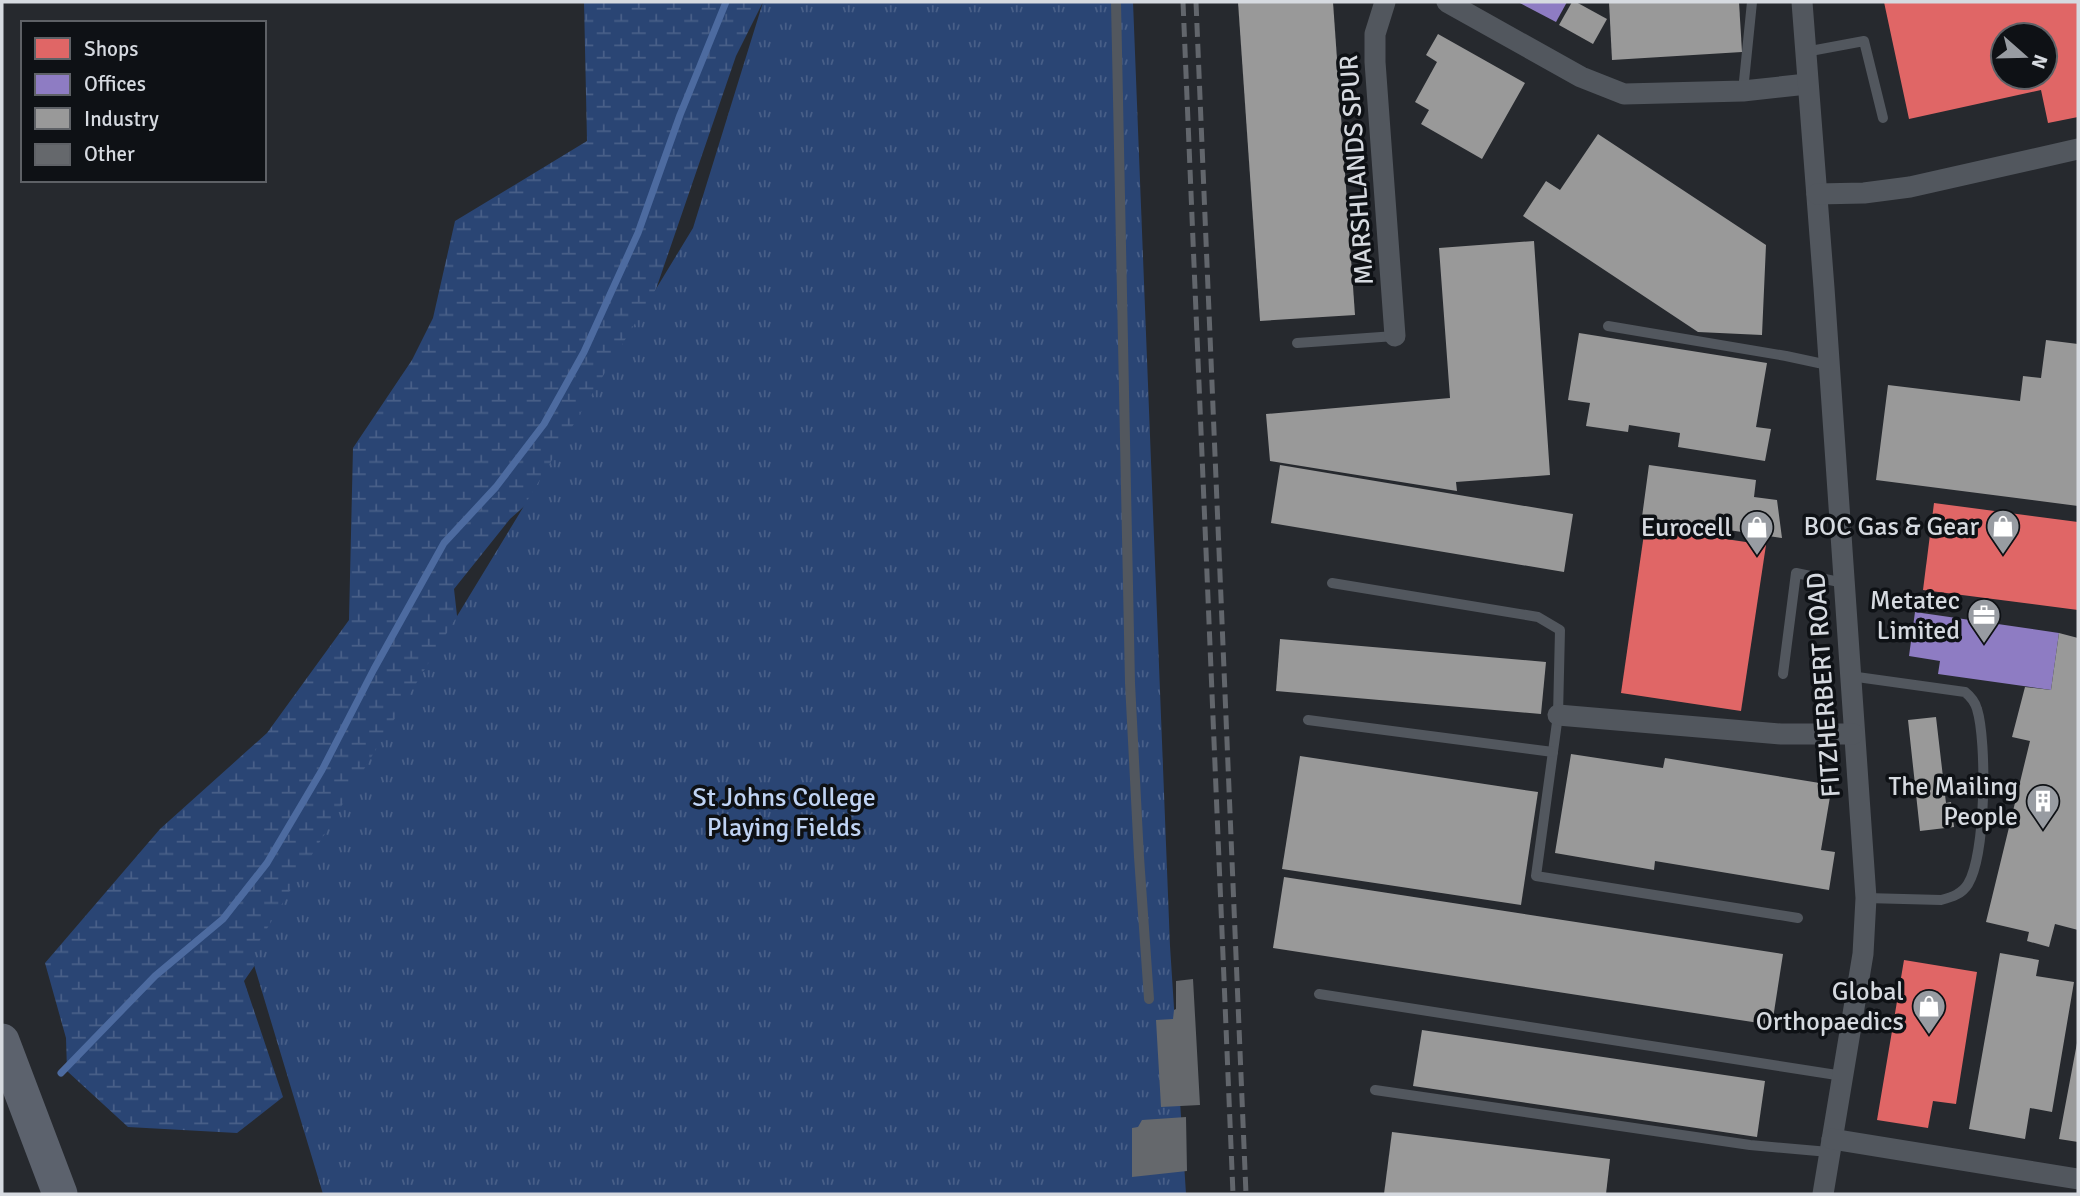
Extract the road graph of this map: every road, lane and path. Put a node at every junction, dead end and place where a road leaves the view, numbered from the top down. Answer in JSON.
{"nodes":[{"id":1,"x":1116,"y":2,"type":"edge"},
{"id":2,"x":1385,"y":2,"type":"edge"},
{"id":3,"x":1447,"y":2,"type":"edge"},
{"id":4,"x":1752,"y":2,"type":"edge"},
{"id":5,"x":1802,"y":2,"type":"edge"},
{"id":6,"x":1805,"y":52,"type":"junction"},
{"id":7,"x":1807,"y":84,"type":"junction"},
{"id":8,"x":1744,"y":90,"type":"junction"},
{"id":9,"x":1884,"y":118,"type":"dead end"},
{"id":10,"x":2078,"y":149,"type":"edge"},
{"id":11,"x":1817,"y":194,"type":"junction"},
{"id":12,"x":1608,"y":326,"type":"dead end"},
{"id":13,"x":1395,"y":336,"type":"joint"},
{"id":14,"x":1297,"y":343,"type":"dead end"},
{"id":15,"x":1828,"y":365,"type":"junction"},
{"id":16,"x":1332,"y":583,"type":"dead end"},
{"id":17,"x":1844,"y":583,"type":"junction"},
{"id":18,"x":1783,"y":674,"type":"dead end"},
{"id":19,"x":1850,"y":676,"type":"junction"},
{"id":20,"x":1558,"y":715,"type":"junction"},
{"id":21,"x":1308,"y":720,"type":"dead end"},
{"id":22,"x":1853,"y":734,"type":"junction"},
{"id":23,"x":1553,"y":752,"type":"junction"},
{"id":24,"x":1866,"y":898,"type":"junction"},
{"id":25,"x":1798,"y":918,"type":"dead end"},
{"id":26,"x":1319,"y":993,"type":"dead end"},
{"id":27,"x":1149,"y":999,"type":"dead end"},
{"id":28,"x":2,"y":1041,"type":"edge"},
{"id":29,"x":1843,"y":1076,"type":"junction"},
{"id":30,"x":1375,"y":1090,"type":"dead end"},
{"id":31,"x":1831,"y":1146,"type":"junction"},
{"id":32,"x":2078,"y":1179,"type":"edge"},
{"id":33,"x":60,"y":1194,"type":"edge"},
{"id":34,"x":1823,"y":1194,"type":"edge"}],
"edges":[{"from":1,"to":27,"type":"lane"},
{"from":2,"to":13,"type":"street","name":"MARSHLANDS SPUR"},
{"from":3,"to":8,"type":"street"},
{"from":4,"to":8,"type":"lane"},
{"from":5,"to":6,"type":"street","name":"FITZHERBERT ROAD"},
{"from":6,"to":7,"type":"street","name":"FITZHERBERT ROAD"},
{"from":6,"to":9,"type":"lane"},
{"from":7,"to":8,"type":"street"},
{"from":7,"to":11,"type":"street","name":"FITZHERBERT ROAD"},
{"from":10,"to":11,"type":"street"},
{"from":11,"to":15,"type":"street","name":"FITZHERBERT ROAD"},
{"from":12,"to":15,"type":"lane"},
{"from":13,"to":14,"type":"lane"},
{"from":15,"to":17,"type":"street","name":"FITZHERBERT ROAD"},
{"from":16,"to":20,"type":"lane"},
{"from":17,"to":18,"type":"lane"},
{"from":17,"to":19,"type":"street","name":"FITZHERBERT ROAD"},
{"from":19,"to":22,"type":"street","name":"FITZHERBERT ROAD"},
{"from":19,"to":24,"type":"lane"},
{"from":20,"to":22,"type":"street"},
{"from":20,"to":23,"type":"lane"},
{"from":21,"to":23,"type":"lane"},
{"from":22,"to":24,"type":"street","name":"FITZHERBERT ROAD"},
{"from":23,"to":25,"type":"lane"},
{"from":24,"to":29,"type":"street","name":"FITZHERBERT ROAD"},
{"from":26,"to":29,"type":"lane"},
{"from":28,"to":33,"type":"highway"},
{"from":29,"to":31,"type":"street","name":"FITZHERBERT ROAD"},
{"from":30,"to":31,"type":"lane"},
{"from":31,"to":32,"type":"street"},
{"from":31,"to":34,"type":"street","name":"FITZHERBERT ROAD"}]}
